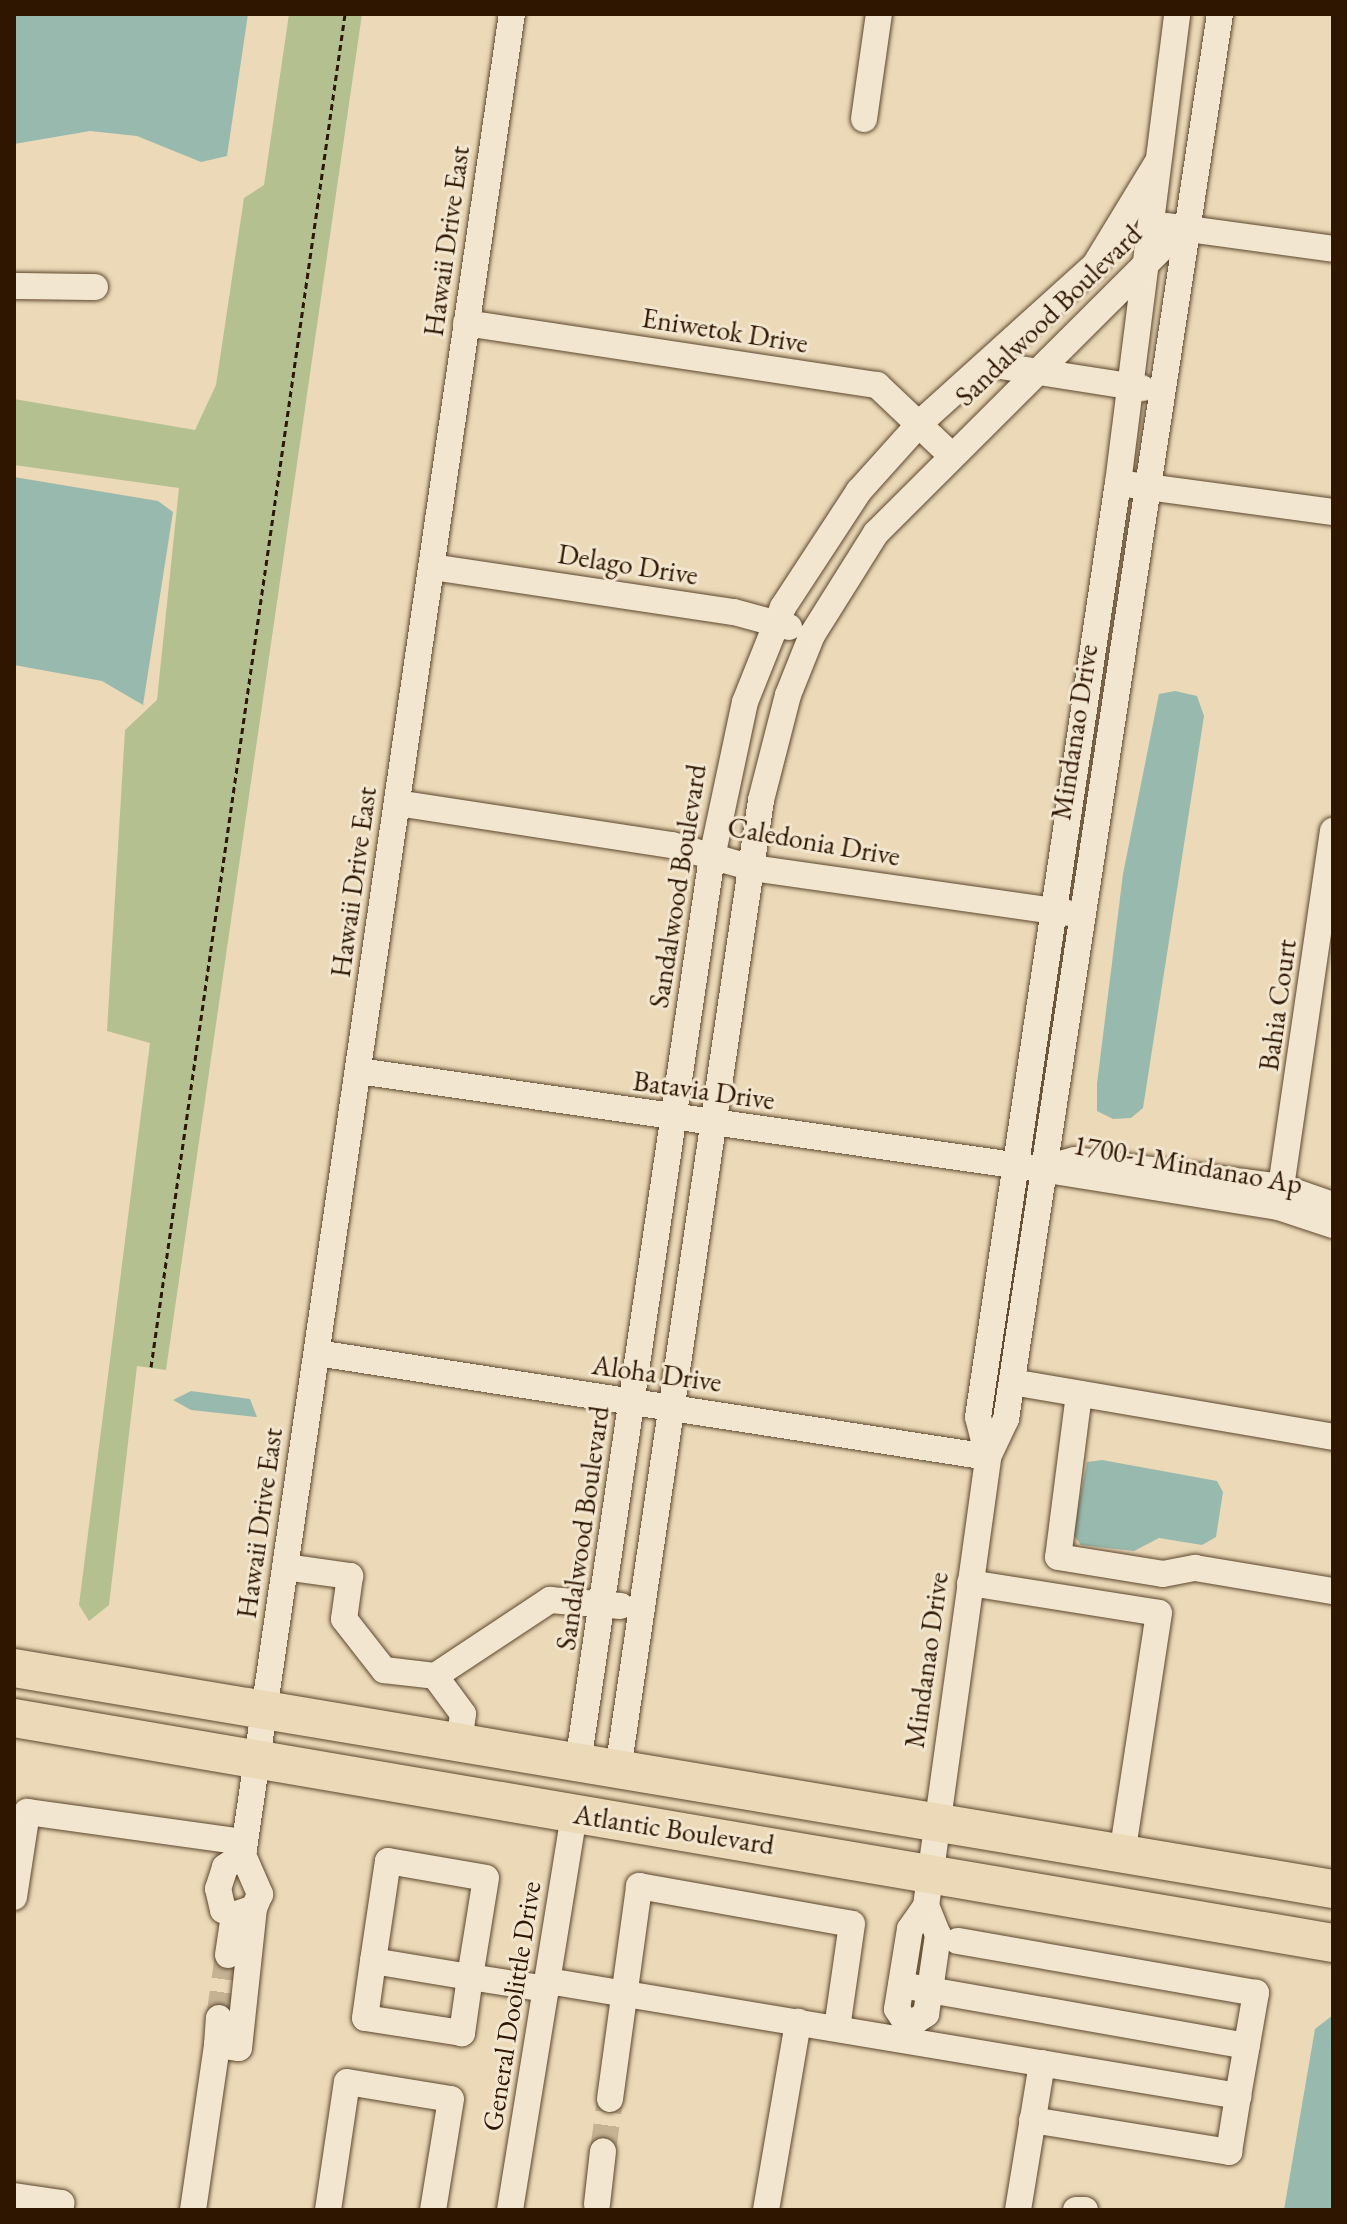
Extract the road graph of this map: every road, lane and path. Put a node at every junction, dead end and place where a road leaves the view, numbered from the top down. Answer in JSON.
{"nodes":[{"id":1,"x":345,"y":14,"type":"edge"},
{"id":2,"x":512,"y":14,"type":"edge"},
{"id":3,"x":879,"y":14,"type":"edge"},
{"id":4,"x":1177,"y":14,"type":"edge"},
{"id":5,"x":1220,"y":14,"type":"edge"},
{"id":6,"x":864,"y":119,"type":"dead end"},
{"id":7,"x":1138,"y":223,"type":"junction"},
{"id":8,"x":1182,"y":228,"type":"junction"},
{"id":9,"x":1333,"y":249,"type":"edge"},
{"id":10,"x":1147,"y":265,"type":"junction"},
{"id":11,"x":14,"y":286,"type":"edge"},
{"id":12,"x":95,"y":287,"type":"dead end"},
{"id":13,"x":466,"y":323,"type":"junction"},
{"id":14,"x":988,"y":364,"type":"junction"},
{"id":15,"x":1041,"y":373,"type":"junction"},
{"id":16,"x":1158,"y":387,"type":"junction"},
{"id":17,"x":1128,"y":388,"type":"junction"},
{"id":18,"x":920,"y":423,"type":"junction"},
{"id":19,"x":949,"y":453,"type":"junction"},
{"id":20,"x":1131,"y":484,"type":"junction"},
{"id":21,"x":1333,"y":512,"type":"edge"},
{"id":22,"x":432,"y":567,"type":"junction"},
{"id":23,"x":776,"y":623,"type":"junction"},
{"id":24,"x":812,"y":635,"type":"junction"},
{"id":25,"x":397,"y":803,"type":"junction"},
{"id":26,"x":1333,"y":831,"type":"edge"},
{"id":27,"x":712,"y":857,"type":"junction"},
{"id":28,"x":752,"y":868,"type":"junction"},
{"id":29,"x":1066,"y":912,"type":"junction"},
{"id":30,"x":1322,"y":1002,"type":"edge"},
{"id":31,"x":359,"y":1071,"type":"junction"},
{"id":32,"x":674,"y":1118,"type":"junction"},
{"id":33,"x":714,"y":1124,"type":"junction"},
{"id":34,"x":1029,"y":1167,"type":"junction"},
{"id":35,"x":1281,"y":1187,"type":"junction"},
{"id":36,"x":1333,"y":1205,"type":"edge"},
{"id":37,"x":1333,"y":1225,"type":"edge"},
{"id":38,"x":317,"y":1353,"type":"junction"},
{"id":39,"x":151,"y":1367,"type":"dead end"},
{"id":40,"x":1012,"y":1382,"type":"junction"},
{"id":41,"x":1079,"y":1394,"type":"junction"},
{"id":42,"x":633,"y":1402,"type":"junction"},
{"id":43,"x":670,"y":1407,"type":"junction"},
{"id":44,"x":1333,"y":1437,"type":"edge"},
{"id":45,"x":988,"y":1457,"type":"junction"},
{"id":46,"x":285,"y":1567,"type":"junction"},
{"id":47,"x":970,"y":1583,"type":"junction"},
{"id":48,"x":1333,"y":1591,"type":"edge"},
{"id":49,"x":604,"y":1606,"type":"junction"},
{"id":50,"x":641,"y":1606,"type":"junction"},
{"id":51,"x":14,"y":1668,"type":"edge"},
{"id":52,"x":435,"y":1676,"type":"junction"},
{"id":53,"x":264,"y":1710,"type":"junction"},
{"id":54,"x":14,"y":1718,"type":"edge"},
{"id":55,"x":459,"y":1743,"type":"junction"},
{"id":56,"x":256,"y":1759,"type":"junction"},
{"id":57,"x":578,"y":1763,"type":"junction"},
{"id":58,"x":618,"y":1770,"type":"junction"},
{"id":59,"x":574,"y":1813,"type":"junction"},
{"id":60,"x":935,"y":1823,"type":"junction"},
{"id":61,"x":243,"y":1848,"type":"junction"},
{"id":62,"x":1122,"y":1855,"type":"junction"},
{"id":63,"x":929,"y":1889,"type":"junction"},
{"id":64,"x":1333,"y":1889,"type":"edge"},
{"id":65,"x":14,"y":1897,"type":"edge"},
{"id":66,"x":244,"y":1912,"type":"junction"},
{"id":67,"x":957,"y":1941,"type":"dead end"},
{"id":68,"x":1333,"y":1943,"type":"edge"},
{"id":69,"x":228,"y":1955,"type":"tunnel mouth"},
{"id":70,"x":373,"y":1961,"type":"junction"},
{"id":71,"x":470,"y":1977,"type":"junction"},
{"id":72,"x":547,"y":1985,"type":"junction"},
{"id":73,"x":901,"y":1985,"type":"junction"},
{"id":74,"x":930,"y":1990,"type":"junction"},
{"id":75,"x":625,"y":1993,"type":"junction"},
{"id":76,"x":219,"y":2018,"type":"tunnel mouth"},
{"id":77,"x":798,"y":2022,"type":"junction"},
{"id":78,"x":837,"y":2028,"type":"junction"},
{"id":79,"x":907,"y":2033,"type":"junction"},
{"id":80,"x":1247,"y":2046,"type":"junction"},
{"id":81,"x":228,"y":2047,"type":"junction"},
{"id":82,"x":1042,"y":2063,"type":"junction"},
{"id":83,"x":1238,"y":2096,"type":"junction"},
{"id":84,"x":610,"y":2099,"type":"tunnel mouth"},
{"id":85,"x":1032,"y":2120,"type":"junction"},
{"id":86,"x":603,"y":2151,"type":"tunnel mouth"},
{"id":87,"x":14,"y":2196,"type":"edge"},
{"id":88,"x":597,"y":2204,"type":"dead end"},
{"id":89,"x":60,"y":2210,"type":"edge"},
{"id":90,"x":193,"y":2210,"type":"edge"},
{"id":91,"x":328,"y":2210,"type":"edge"},
{"id":92,"x":433,"y":2210,"type":"edge"},
{"id":93,"x":510,"y":2210,"type":"edge"},
{"id":94,"x":766,"y":2210,"type":"edge"},
{"id":95,"x":1018,"y":2210,"type":"edge"},
{"id":96,"x":1076,"y":2210,"type":"edge"},
{"id":97,"x":1085,"y":2210,"type":"edge"}],
"edges":[{"from":1,"to":39,"type":"path"},
{"from":2,"to":13,"type":"street","name":"Hawaii Drive East"},
{"from":3,"to":6,"type":"street"},
{"from":4,"to":7,"type":"street","name":"Mindanao Drive"},
{"from":5,"to":8,"type":"street","name":"Mindanao Drive"},
{"from":7,"to":8,"type":"street"},
{"from":7,"to":10,"type":"street","name":"Mindanao Drive"},
{"from":7,"to":14,"type":"street","name":"Sandalwood Boulevard"},
{"from":8,"to":9,"type":"street"},
{"from":8,"to":10,"type":"street","name":"Sandalwood Boulevard"},
{"from":8,"to":16,"type":"street","name":"Mindanao Drive"},
{"from":10,"to":15,"type":"street","name":"Sandalwood Boulevard"},
{"from":10,"to":17,"type":"street","name":"Mindanao Drive"},
{"from":11,"to":12,"type":"street"},
{"from":13,"to":18,"type":"street","name":"Eniwetok Drive"},
{"from":13,"to":22,"type":"street","name":"Hawaii Drive East"},
{"from":14,"to":15,"type":"street"},
{"from":14,"to":18,"type":"street","name":"Sandalwood Boulevard"},
{"from":15,"to":17,"type":"street"},
{"from":15,"to":19,"type":"street","name":"Sandalwood Boulevard"},
{"from":16,"to":17,"type":"street"},
{"from":16,"to":20,"type":"street","name":"Mindanao Drive"},
{"from":17,"to":20,"type":"street","name":"Mindanao Drive"},
{"from":18,"to":19,"type":"street","name":"Eniwetok Drive"},
{"from":18,"to":23,"type":"street","name":"Sandalwood Boulevard"},
{"from":19,"to":24,"type":"street","name":"Sandalwood Boulevard"},
{"from":20,"to":21,"type":"street"},
{"from":20,"to":29,"type":"street","name":"Mindanao Drive"},
{"from":22,"to":23,"type":"street","name":"Delago Drive"},
{"from":22,"to":25,"type":"street","name":"Hawaii Drive East"},
{"from":23,"to":24,"type":"street","name":"Delago Drive"},
{"from":23,"to":27,"type":"street","name":"Sandalwood Boulevard"},
{"from":24,"to":28,"type":"street","name":"Sandalwood Boulevard"},
{"from":25,"to":27,"type":"street","name":"Caledonia Drive"},
{"from":25,"to":31,"type":"street","name":"Hawaii Drive East"},
{"from":26,"to":30,"type":"street","name":"Bahia Court"},
{"from":27,"to":28,"type":"street","name":"Caledonia Drive"},
{"from":27,"to":32,"type":"street","name":"Sandalwood Boulevard"},
{"from":28,"to":29,"type":"street","name":"Caledonia Drive"},
{"from":28,"to":33,"type":"street","name":"Sandalwood Boulevard"},
{"from":29,"to":34,"type":"street","name":"Mindanao Drive"},
{"from":30,"to":35,"type":"street","name":"Bahia Court"},
{"from":31,"to":32,"type":"street","name":"Batavia Drive"},
{"from":31,"to":38,"type":"street","name":"Hawaii Drive East"},
{"from":32,"to":33,"type":"street","name":"Batavia Drive"},
{"from":32,"to":42,"type":"street","name":"Sandalwood Boulevard"},
{"from":33,"to":34,"type":"street","name":"Batavia Drive"},
{"from":33,"to":43,"type":"street","name":"Sandalwood Boulevard"},
{"from":34,"to":35,"type":"street","name":"1700-1 Mindanao Ap"},
{"from":34,"to":37,"type":"street","name":"1700-1 Mindanao Ap"},
{"from":34,"to":40,"type":"street","name":"Mindanao Drive"},
{"from":34,"to":45,"type":"street","name":"Mindanao Drive"},
{"from":35,"to":36,"type":"street","name":"1700-1 Mindanao Ap"},
{"from":38,"to":42,"type":"street","name":"Aloha Drive"},
{"from":38,"to":46,"type":"street","name":"Hawaii Drive East"},
{"from":40,"to":41,"type":"street"},
{"from":40,"to":45,"type":"street","name":"Mindanao Drive"},
{"from":41,"to":44,"type":"street"},
{"from":41,"to":48,"type":"street"},
{"from":42,"to":43,"type":"street","name":"Aloha Drive"},
{"from":42,"to":49,"type":"street","name":"Sandalwood Boulevard"},
{"from":43,"to":45,"type":"street","name":"Aloha Drive"},
{"from":43,"to":50,"type":"street","name":"Sandalwood Boulevard"},
{"from":45,"to":47,"type":"street","name":"Mindanao Drive"},
{"from":46,"to":52,"type":"street"},
{"from":46,"to":53,"type":"street","name":"Hawaii Drive East"},
{"from":47,"to":60,"type":"street","name":"Mindanao Drive"},
{"from":47,"to":62,"type":"street"},
{"from":49,"to":50,"type":"street"},
{"from":49,"to":52,"type":"street"},
{"from":49,"to":57,"type":"street","name":"Sandalwood Boulevard"},
{"from":50,"to":58,"type":"street","name":"Sandalwood Boulevard"},
{"from":51,"to":53,"type":"highway","name":"Atlantic Boulevard"},
{"from":52,"to":55,"type":"street"},
{"from":53,"to":55,"type":"highway","name":"Atlantic Boulevard"},
{"from":53,"to":56,"type":"street","name":"Hawaii Drive East"},
{"from":54,"to":56,"type":"highway","name":"Atlantic Boulevard"},
{"from":55,"to":57,"type":"highway","name":"Atlantic Boulevard"},
{"from":56,"to":59,"type":"highway","name":"Atlantic Boulevard"},
{"from":56,"to":61,"type":"street","name":"Hawaii Drive East"},
{"from":57,"to":58,"type":"highway","name":"Atlantic Boulevard"},
{"from":58,"to":60,"type":"highway","name":"Atlantic Boulevard"},
{"from":59,"to":63,"type":"highway","name":"Atlantic Boulevard"},
{"from":59,"to":72,"type":"street","name":"General Doolittle Drive"},
{"from":60,"to":62,"type":"highway","name":"Atlantic Boulevard"},
{"from":60,"to":63,"type":"street","name":"Mindanao Drive"},
{"from":61,"to":65,"type":"street"},
{"from":61,"to":66,"type":"street"},
{"from":61,"to":66,"type":"street"},
{"from":62,"to":64,"type":"highway","name":"Atlantic Boulevard"},
{"from":63,"to":68,"type":"highway","name":"Atlantic Boulevard"},
{"from":63,"to":73,"type":"street"},
{"from":63,"to":74,"type":"street"},
{"from":66,"to":69,"type":"street"},
{"from":66,"to":81,"type":"street"},
{"from":67,"to":80,"type":"street"},
{"from":70,"to":71,"type":"street"},
{"from":70,"to":71,"type":"street"},
{"from":70,"to":71,"type":"street"},
{"from":71,"to":72,"type":"street"},
{"from":72,"to":75,"type":"street"},
{"from":72,"to":93,"type":"street","name":"General Doolittle Drive"},
{"from":73,"to":74,"type":"street"},
{"from":73,"to":79,"type":"street"},
{"from":74,"to":79,"type":"street"},
{"from":74,"to":80,"type":"street"},
{"from":75,"to":77,"type":"street"},
{"from":75,"to":78,"type":"street"},
{"from":75,"to":84,"type":"street"},
{"from":76,"to":81,"type":"street"},
{"from":77,"to":78,"type":"street"},
{"from":77,"to":94,"type":"street"},
{"from":78,"to":79,"type":"street"},
{"from":79,"to":82,"type":"street"},
{"from":80,"to":83,"type":"street"},
{"from":81,"to":90,"type":"street"},
{"from":82,"to":83,"type":"street"},
{"from":82,"to":85,"type":"street"},
{"from":83,"to":85,"type":"street"},
{"from":85,"to":95,"type":"street"},
{"from":86,"to":88,"type":"street"},
{"from":87,"to":89,"type":"street"},
{"from":91,"to":92,"type":"street"},
{"from":96,"to":97,"type":"street"}]}
